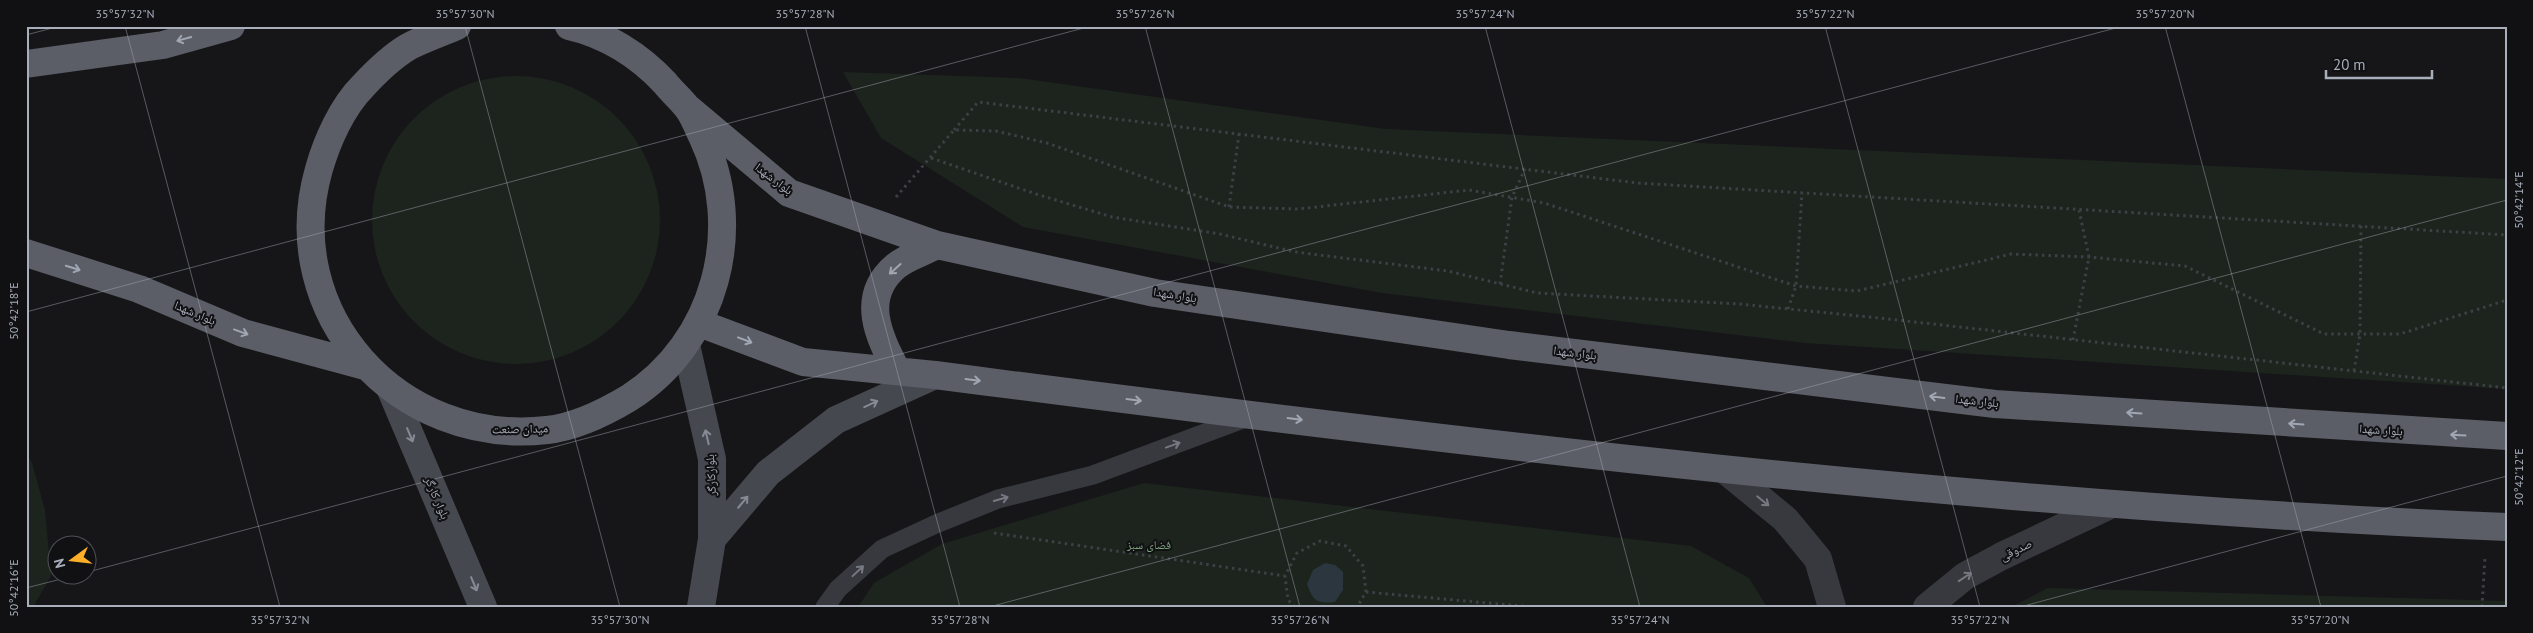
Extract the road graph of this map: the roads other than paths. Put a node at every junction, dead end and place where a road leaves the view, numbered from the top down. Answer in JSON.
{"nodes":[{"id":1,"x":231,"y":26,"type":"edge"},
{"id":2,"x":458,"y":26,"type":"edge"},
{"id":3,"x":569,"y":26,"type":"edge"},
{"id":4,"x":26,"y":64,"type":"edge"},
{"id":5,"x":689,"y":109,"type":"junction"},
{"id":6,"x":937,"y":245,"type":"junction"},
{"id":7,"x":26,"y":253,"type":"edge"},
{"id":8,"x":692,"y":334,"type":"junction"},
{"id":9,"x":365,"y":366,"type":"junction"},
{"id":10,"x":897,"y":371,"type":"junction"},
{"id":11,"x":935,"y":375,"type":"junction"},
{"id":12,"x":391,"y":390,"type":"junction"},
{"id":13,"x":1255,"y":414,"type":"junction"},
{"id":14,"x":2507,"y":436,"type":"edge"},
{"id":15,"x":1725,"y":470,"type":"junction"},
{"id":16,"x":2112,"y":504,"type":"junction"},
{"id":17,"x":2497,"y":527,"type":"edge"},
{"id":18,"x":712,"y":539,"type":"junction"},
{"id":19,"x":483,"y":607,"type":"edge"},
{"id":20,"x":701,"y":607,"type":"edge"},
{"id":21,"x":825,"y":607,"type":"edge"},
{"id":22,"x":1832,"y":607,"type":"edge"},
{"id":23,"x":1927,"y":607,"type":"edge"}],
"edges":[{"from":1,"to":4,"type":"highway","one_way":true},
{"from":2,"to":9,"type":"highway","name":"میدان صنعت"},
{"from":3,"to":5,"type":"highway","name":"میدان صنعت"},
{"from":5,"to":6,"type":"highway","name":"بلوار شهدا"},
{"from":5,"to":8,"type":"highway","name":"میدان صنعت"},
{"from":6,"to":10,"type":"highway","one_way":true},
{"from":14,"to":6,"type":"highway","name":"بلوار شهدا","one_way":true},
{"from":7,"to":9,"type":"highway","name":"بلوار شهدا","one_way":true},
{"from":8,"to":10,"type":"highway","one_way":true},
{"from":8,"to":12,"type":"highway","name":"میدان صنعت"},
{"from":18,"to":8,"type":"main road","name":"بلوارکارگر","one_way":true},
{"from":9,"to":12,"type":"highway","name":"میدان صنعت"},
{"from":10,"to":11,"type":"highway"},
{"from":11,"to":13,"type":"highway","one_way":true},
{"from":18,"to":11,"type":"main road","one_way":true},
{"from":12,"to":19,"type":"main road","name":"بلوار کارگر","one_way":true},
{"from":13,"to":15,"type":"highway","one_way":true},
{"from":21,"to":13,"type":"lane","one_way":true},
{"from":15,"to":16,"type":"highway"},
{"from":15,"to":22,"type":"street","one_way":true},
{"from":16,"to":17,"type":"highway"},
{"from":23,"to":16,"type":"street","name":"صدوقی","one_way":true},
{"from":18,"to":20,"type":"main road","name":"بلوارکارگر"}]}
